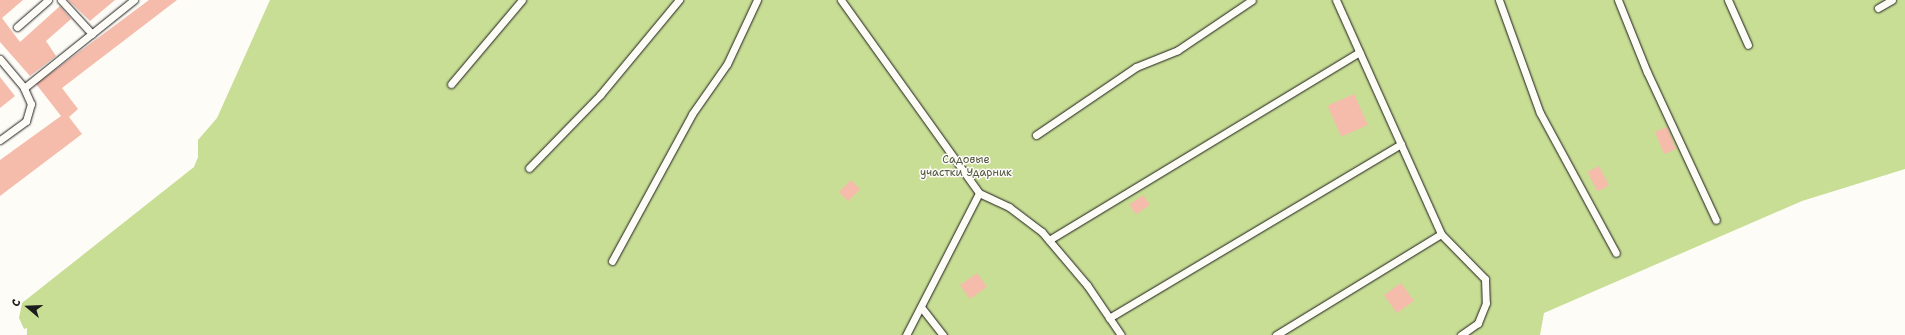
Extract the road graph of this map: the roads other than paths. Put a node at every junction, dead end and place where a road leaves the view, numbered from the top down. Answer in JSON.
{"nodes":[{"id":1,"x":48,"y":0,"type":"edge"},
{"id":2,"x":61,"y":0,"type":"edge"},
{"id":3,"x":134,"y":0,"type":"edge"},
{"id":4,"x":522,"y":0,"type":"edge"},
{"id":5,"x":679,"y":0,"type":"edge"},
{"id":6,"x":757,"y":0,"type":"edge"},
{"id":7,"x":841,"y":0,"type":"edge"},
{"id":8,"x":1252,"y":0,"type":"edge"},
{"id":9,"x":1336,"y":0,"type":"edge"},
{"id":10,"x":1498,"y":0,"type":"edge"},
{"id":11,"x":1618,"y":0,"type":"edge"},
{"id":12,"x":1728,"y":0,"type":"edge"},
{"id":13,"x":1892,"y":0,"type":"edge"},
{"id":14,"x":1878,"y":8,"type":"dead end"},
{"id":15,"x":16,"y":27,"type":"dead end"},
{"id":16,"x":92,"y":34,"type":"junction"},
{"id":17,"x":1748,"y":45,"type":"dead end"},
{"id":18,"x":1360,"y":52,"type":"junction"},
{"id":19,"x":0,"y":59,"type":"edge"},
{"id":20,"x":451,"y":84,"type":"dead end"},
{"id":21,"x":24,"y":88,"type":"junction"},
{"id":22,"x":1036,"y":135,"type":"dead end"},
{"id":23,"x":0,"y":140,"type":"edge"},
{"id":24,"x":1401,"y":144,"type":"junction"},
{"id":25,"x":529,"y":168,"type":"dead end"},
{"id":26,"x":979,"y":193,"type":"junction"},
{"id":27,"x":1716,"y":220,"type":"dead end"},
{"id":28,"x":1441,"y":234,"type":"junction"},
{"id":29,"x":1049,"y":240,"type":"junction"},
{"id":30,"x":1616,"y":253,"type":"dead end"},
{"id":31,"x":612,"y":261,"type":"dead end"},
{"id":32,"x":920,"y":307,"type":"junction"},
{"id":33,"x":1109,"y":318,"type":"junction"},
{"id":34,"x":906,"y":335,"type":"edge"},
{"id":35,"x":943,"y":335,"type":"edge"},
{"id":36,"x":1121,"y":335,"type":"edge"},
{"id":37,"x":1276,"y":335,"type":"edge"},
{"id":38,"x":1461,"y":335,"type":"edge"}],
"edges":[{"from":1,"to":15,"type":"lane"},
{"from":2,"to":16,"type":"lane"},
{"from":3,"to":16,"type":"lane"},
{"from":4,"to":20,"type":"lane"},
{"from":5,"to":25,"type":"lane"},
{"from":6,"to":31,"type":"lane"},
{"from":7,"to":26,"type":"lane"},
{"from":8,"to":22,"type":"lane"},
{"from":9,"to":18,"type":"lane"},
{"from":10,"to":30,"type":"lane"},
{"from":11,"to":27,"type":"lane"},
{"from":12,"to":17,"type":"lane"},
{"from":13,"to":14,"type":"lane"},
{"from":16,"to":21,"type":"lane"},
{"from":18,"to":24,"type":"lane"},
{"from":18,"to":29,"type":"lane"},
{"from":19,"to":21,"type":"lane"},
{"from":21,"to":23,"type":"lane"},
{"from":24,"to":28,"type":"lane"},
{"from":24,"to":33,"type":"lane"},
{"from":26,"to":29,"type":"lane"},
{"from":26,"to":32,"type":"lane"},
{"from":28,"to":37,"type":"lane"},
{"from":28,"to":38,"type":"lane"},
{"from":29,"to":33,"type":"lane"},
{"from":32,"to":34,"type":"lane"},
{"from":32,"to":35,"type":"lane"},
{"from":33,"to":36,"type":"lane"}]}
